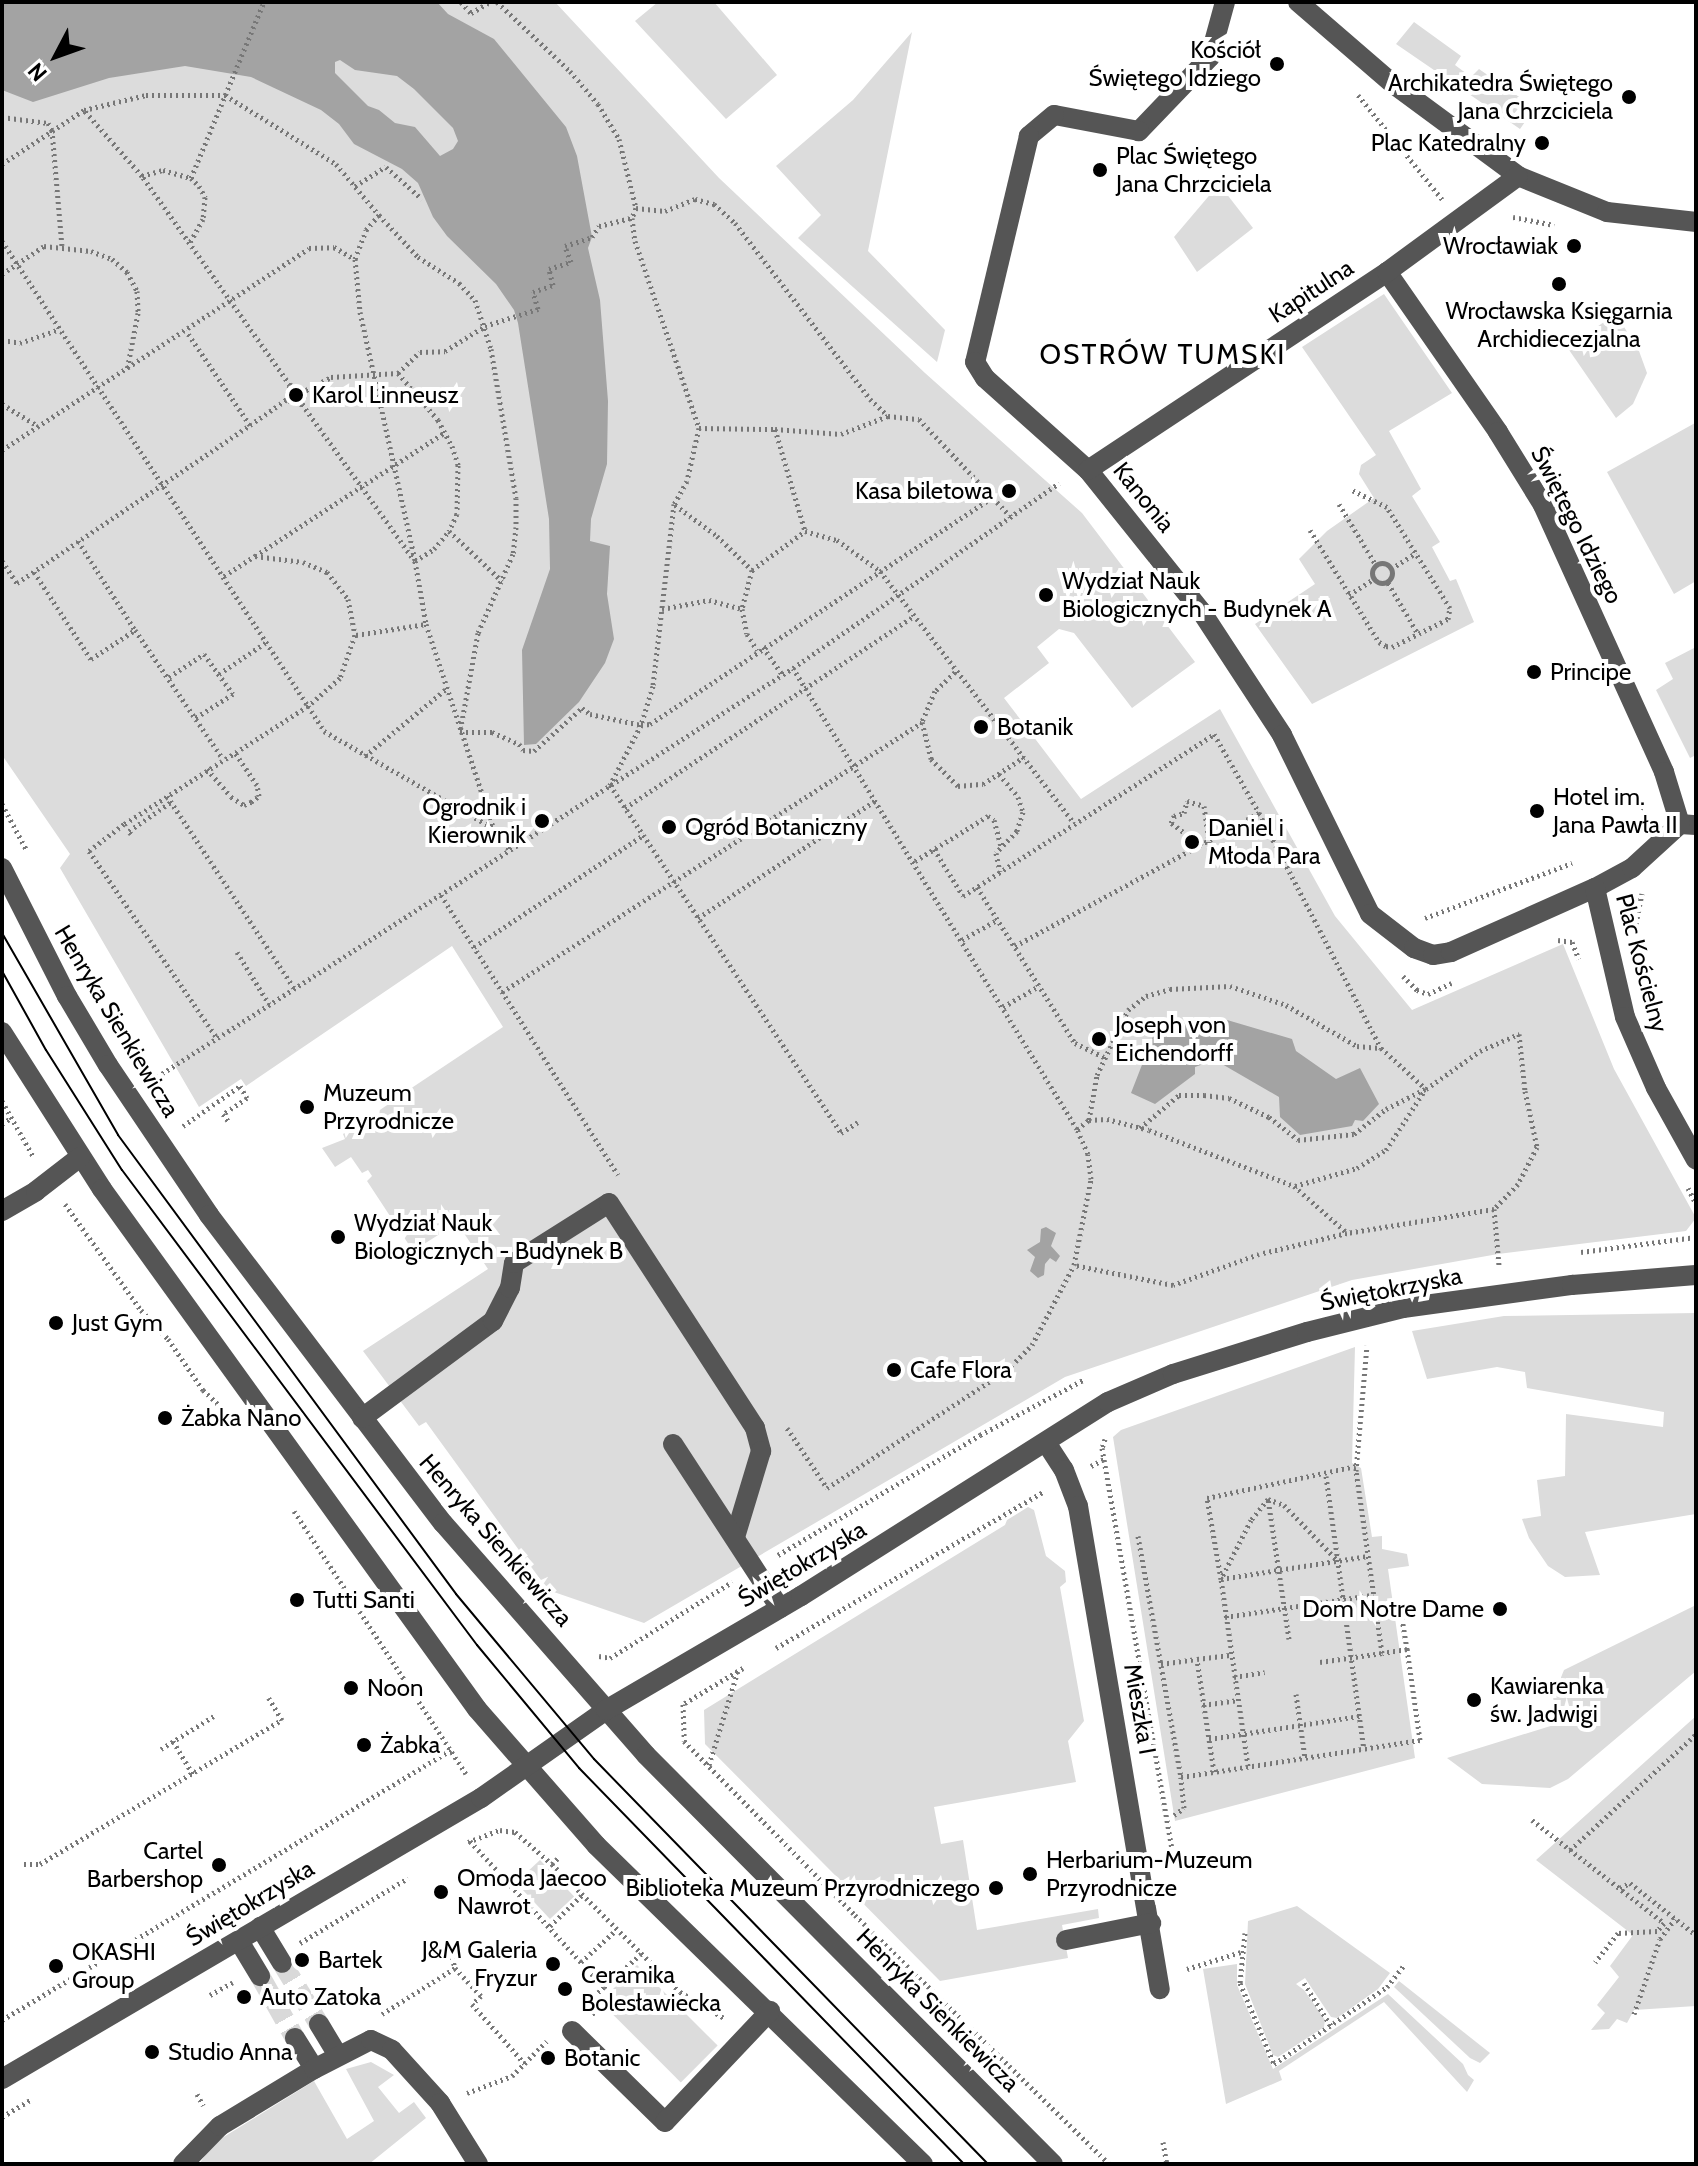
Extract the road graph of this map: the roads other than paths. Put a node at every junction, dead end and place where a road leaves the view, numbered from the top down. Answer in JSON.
{"nodes":[{"id":1,"x":1225,"y":2,"type":"edge"},
{"id":2,"x":1298,"y":2,"type":"edge"},
{"id":3,"x":1518,"y":176,"type":"junction"},
{"id":4,"x":1696,"y":222,"type":"edge"},
{"id":5,"x":1387,"y":272,"type":"junction"},
{"id":6,"x":1088,"y":470,"type":"junction"},
{"id":7,"x":1688,"y":825,"type":"edge"},
{"id":8,"x":2,"y":868,"type":"edge"},
{"id":9,"x":1595,"y":888,"type":"junction"},
{"id":10,"x":2,"y":1032,"type":"edge"},
{"id":11,"x":80,"y":1157,"type":"junction"},
{"id":12,"x":1696,"y":1160,"type":"edge"},
{"id":13,"x":2,"y":1211,"type":"edge"},
{"id":14,"x":1696,"y":1275,"type":"edge"},
{"id":15,"x":362,"y":1418,"type":"junction"},
{"id":16,"x":673,"y":1444,"type":"dead end"},
{"id":17,"x":1047,"y":1444,"type":"junction"},
{"id":18,"x":735,"y":1537,"type":"junction"},
{"id":19,"x":780,"y":1608,"type":"junction"},
{"id":20,"x":606,"y":1710,"type":"junction"},
{"id":21,"x":525,"y":1767,"type":"junction"},
{"id":22,"x":1151,"y":1923,"type":"junction"},
{"id":23,"x":260,"y":1927,"type":"junction"},
{"id":24,"x":1066,"y":1940,"type":"dead end"},
{"id":25,"x":239,"y":1941,"type":"junction"},
{"id":26,"x":282,"y":1963,"type":"tunnel mouth"},
{"id":27,"x":260,"y":1976,"type":"tunnel mouth"},
{"id":28,"x":1160,"y":1989,"type":"dead end"},
{"id":29,"x":770,"y":2011,"type":"junction"},
{"id":30,"x":319,"y":2024,"type":"tunnel mouth"},
{"id":31,"x":568,"y":2025,"type":"road end"},
{"id":32,"x":295,"y":2038,"type":"tunnel mouth"},
{"id":33,"x":338,"y":2056,"type":"junction"},
{"id":34,"x":314,"y":2069,"type":"junction"},
{"id":35,"x":2,"y":2079,"type":"edge"},
{"id":36,"x":183,"y":2164,"type":"edge"},
{"id":37,"x":478,"y":2164,"type":"edge"},
{"id":38,"x":923,"y":2164,"type":"edge"},
{"id":39,"x":1053,"y":2164,"type":"edge"}],
"edges":[{"from":1,"to":6,"type":"street","name":"Kanonia"},
{"from":2,"to":3,"type":"street"},
{"from":3,"to":4,"type":"street"},
{"from":3,"to":5,"type":"street","name":"Kapitulna"},
{"from":5,"to":6,"type":"street","name":"Kapitulna"},
{"from":5,"to":7,"type":"street","name":"Świętego Idziego"},
{"from":6,"to":9,"type":"street","name":"Kanonia"},
{"from":7,"to":9,"type":"street","name":"Plac Kościelny"},
{"from":8,"to":15,"type":"street","name":"Henryka Sienkiewicza"},
{"from":9,"to":12,"type":"street","name":"Plac Kościelny"},
{"from":10,"to":11,"type":"street"},
{"from":11,"to":13,"type":"street"},
{"from":11,"to":21,"type":"street"},
{"from":14,"to":17,"type":"street","name":"Świętokrzyska"},
{"from":15,"to":18,"type":"street"},
{"from":15,"to":20,"type":"street","name":"Henryka Sienkiewicza"},
{"from":16,"to":18,"type":"street"},
{"from":17,"to":19,"type":"street","name":"Świętokrzyska"},
{"from":17,"to":22,"type":"street","name":"Mieszka I"},
{"from":18,"to":19,"type":"street"},
{"from":19,"to":20,"type":"street","name":"Świętokrzyska"},
{"from":20,"to":21,"type":"street","name":"Świętokrzyska"},
{"from":20,"to":39,"type":"street","name":"Henryka Sienkiewicza"},
{"from":21,"to":23,"type":"street","name":"Świętokrzyska"},
{"from":21,"to":29,"type":"street"},
{"from":22,"to":24,"type":"street"},
{"from":22,"to":28,"type":"street","name":"Mieszka I"},
{"from":23,"to":25,"type":"street","name":"Świętokrzyska"},
{"from":23,"to":26,"type":"street"},
{"from":25,"to":27,"type":"street"},
{"from":25,"to":35,"type":"street","name":"Świętokrzyska"},
{"from":29,"to":31,"type":"street"},
{"from":29,"to":38,"type":"street"},
{"from":30,"to":33,"type":"street"},
{"from":32,"to":34,"type":"street"},
{"from":33,"to":34,"type":"street"},
{"from":33,"to":37,"type":"street"},
{"from":34,"to":36,"type":"street"}]}
